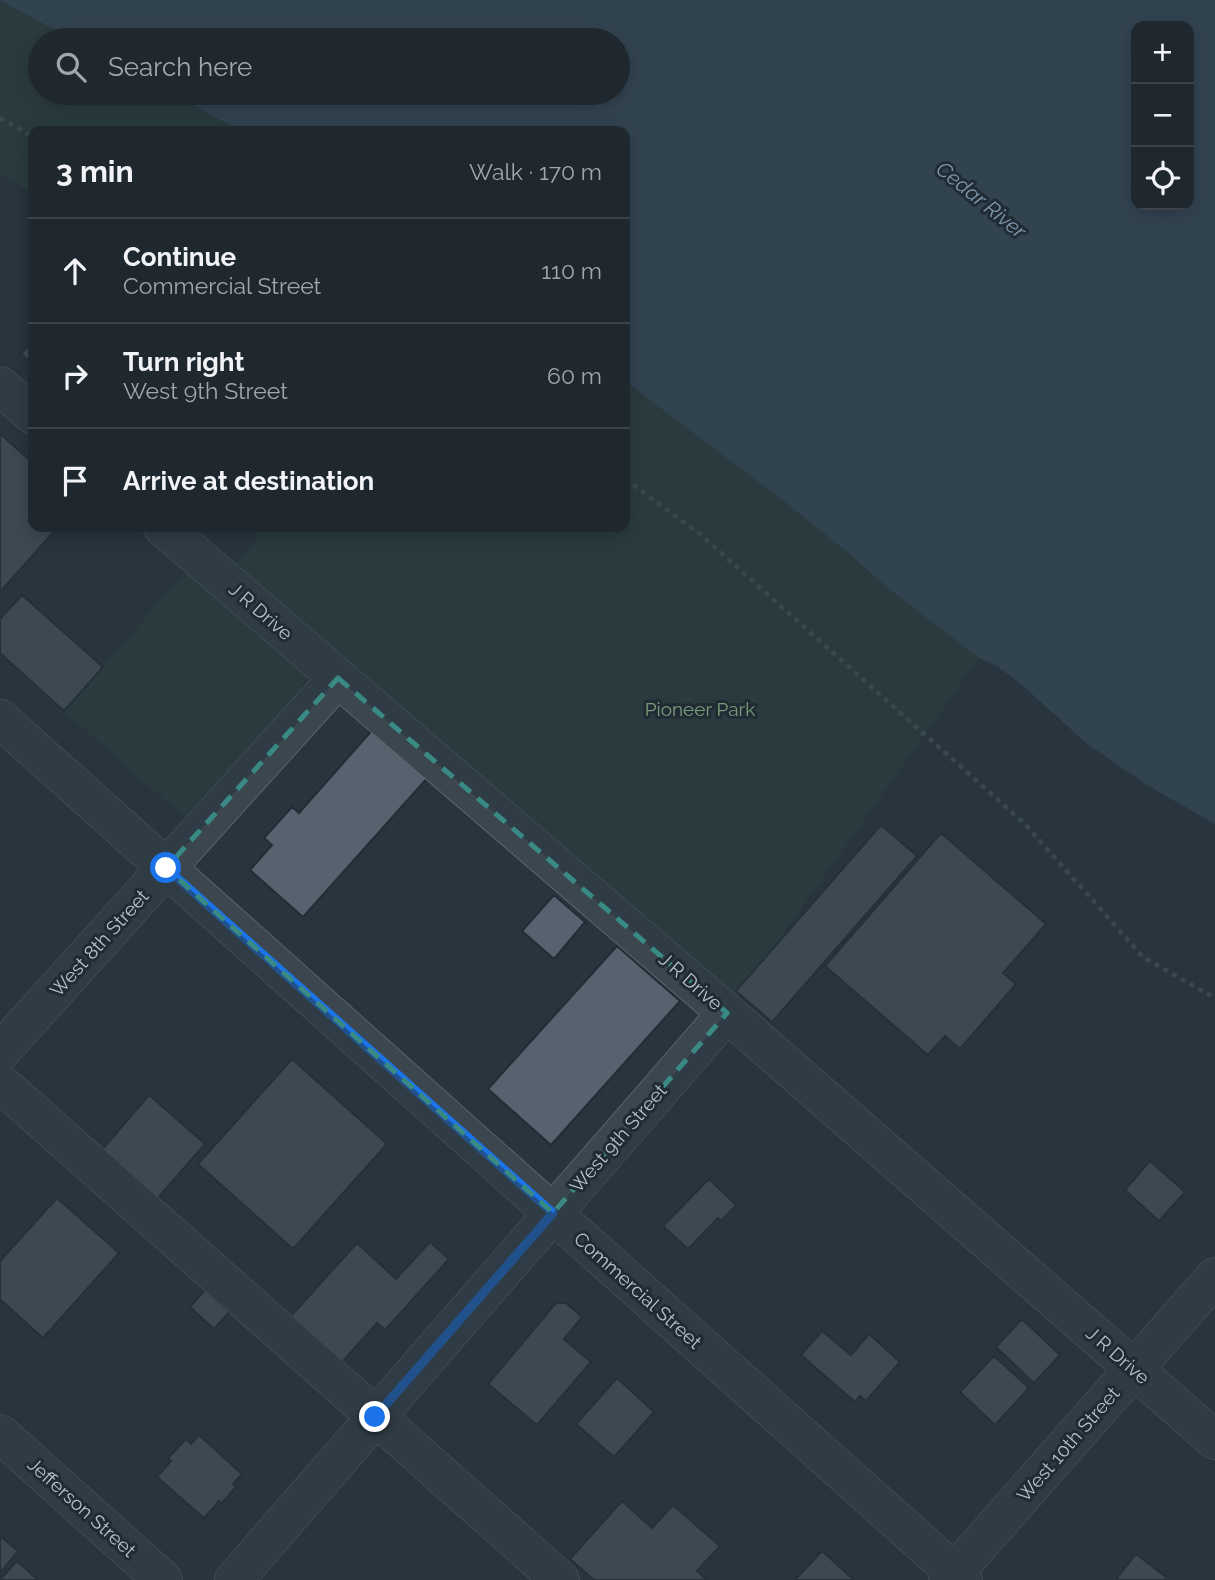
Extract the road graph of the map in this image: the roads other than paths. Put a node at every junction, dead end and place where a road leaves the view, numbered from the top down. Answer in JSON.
{"nodes":[{"id":1,"x":0,"y":386,"type":"edge"},
{"id":2,"x":28,"y":411,"type":"edge"},
{"id":3,"x":169,"y":532,"type":"edge"},
{"id":4,"x":338,"y":678,"type":"junction"},
{"id":5,"x":0,"y":719,"type":"edge"},
{"id":6,"x":166,"y":868,"type":"junction"},
{"id":7,"x":727,"y":1013,"type":"junction"},
{"id":8,"x":0,"y":1052,"type":"edge"},
{"id":9,"x":0,"y":1083,"type":"edge"},
{"id":10,"x":553,"y":1213,"type":"junction"},
{"id":11,"x":1215,"y":1277,"type":"edge"},
{"id":12,"x":1134,"y":1369,"type":"junction"},
{"id":13,"x":375,"y":1417,"type":"junction"},
{"id":14,"x":0,"y":1434,"type":"edge"},
{"id":15,"x":1215,"y":1440,"type":"edge"},
{"id":16,"x":956,"y":1578,"type":"edge"},
{"id":17,"x":163,"y":1580,"type":"edge"},
{"id":18,"x":234,"y":1580,"type":"edge"},
{"id":19,"x":560,"y":1580,"type":"edge"}],
"edges":[{"from":1,"to":2,"type":"street"},
{"from":3,"to":4,"type":"street","name":"J R Drive"},
{"from":4,"to":6,"type":"street","name":"West 8th Street"},
{"from":4,"to":7,"type":"street","name":"J R Drive"},
{"from":5,"to":6,"type":"street","name":"Commercial Street"},
{"from":6,"to":8,"type":"street","name":"West 8th Street"},
{"from":6,"to":10,"type":"street","name":"Commercial Street"},
{"from":7,"to":10,"type":"street","name":"West 9th Street"},
{"from":7,"to":12,"type":"street","name":"J R Drive"},
{"from":9,"to":13,"type":"street"},
{"from":10,"to":13,"type":"street","name":"West 9th Street"},
{"from":10,"to":16,"type":"street","name":"Commercial Street"},
{"from":11,"to":12,"type":"street","name":"West 10th Street"},
{"from":12,"to":15,"type":"street","name":"J R Drive"},
{"from":12,"to":16,"type":"street","name":"West 10th Street"},
{"from":13,"to":18,"type":"street","name":"West 9th Street"},
{"from":13,"to":19,"type":"street"},
{"from":14,"to":17,"type":"street","name":"Jefferson Street"}]}
